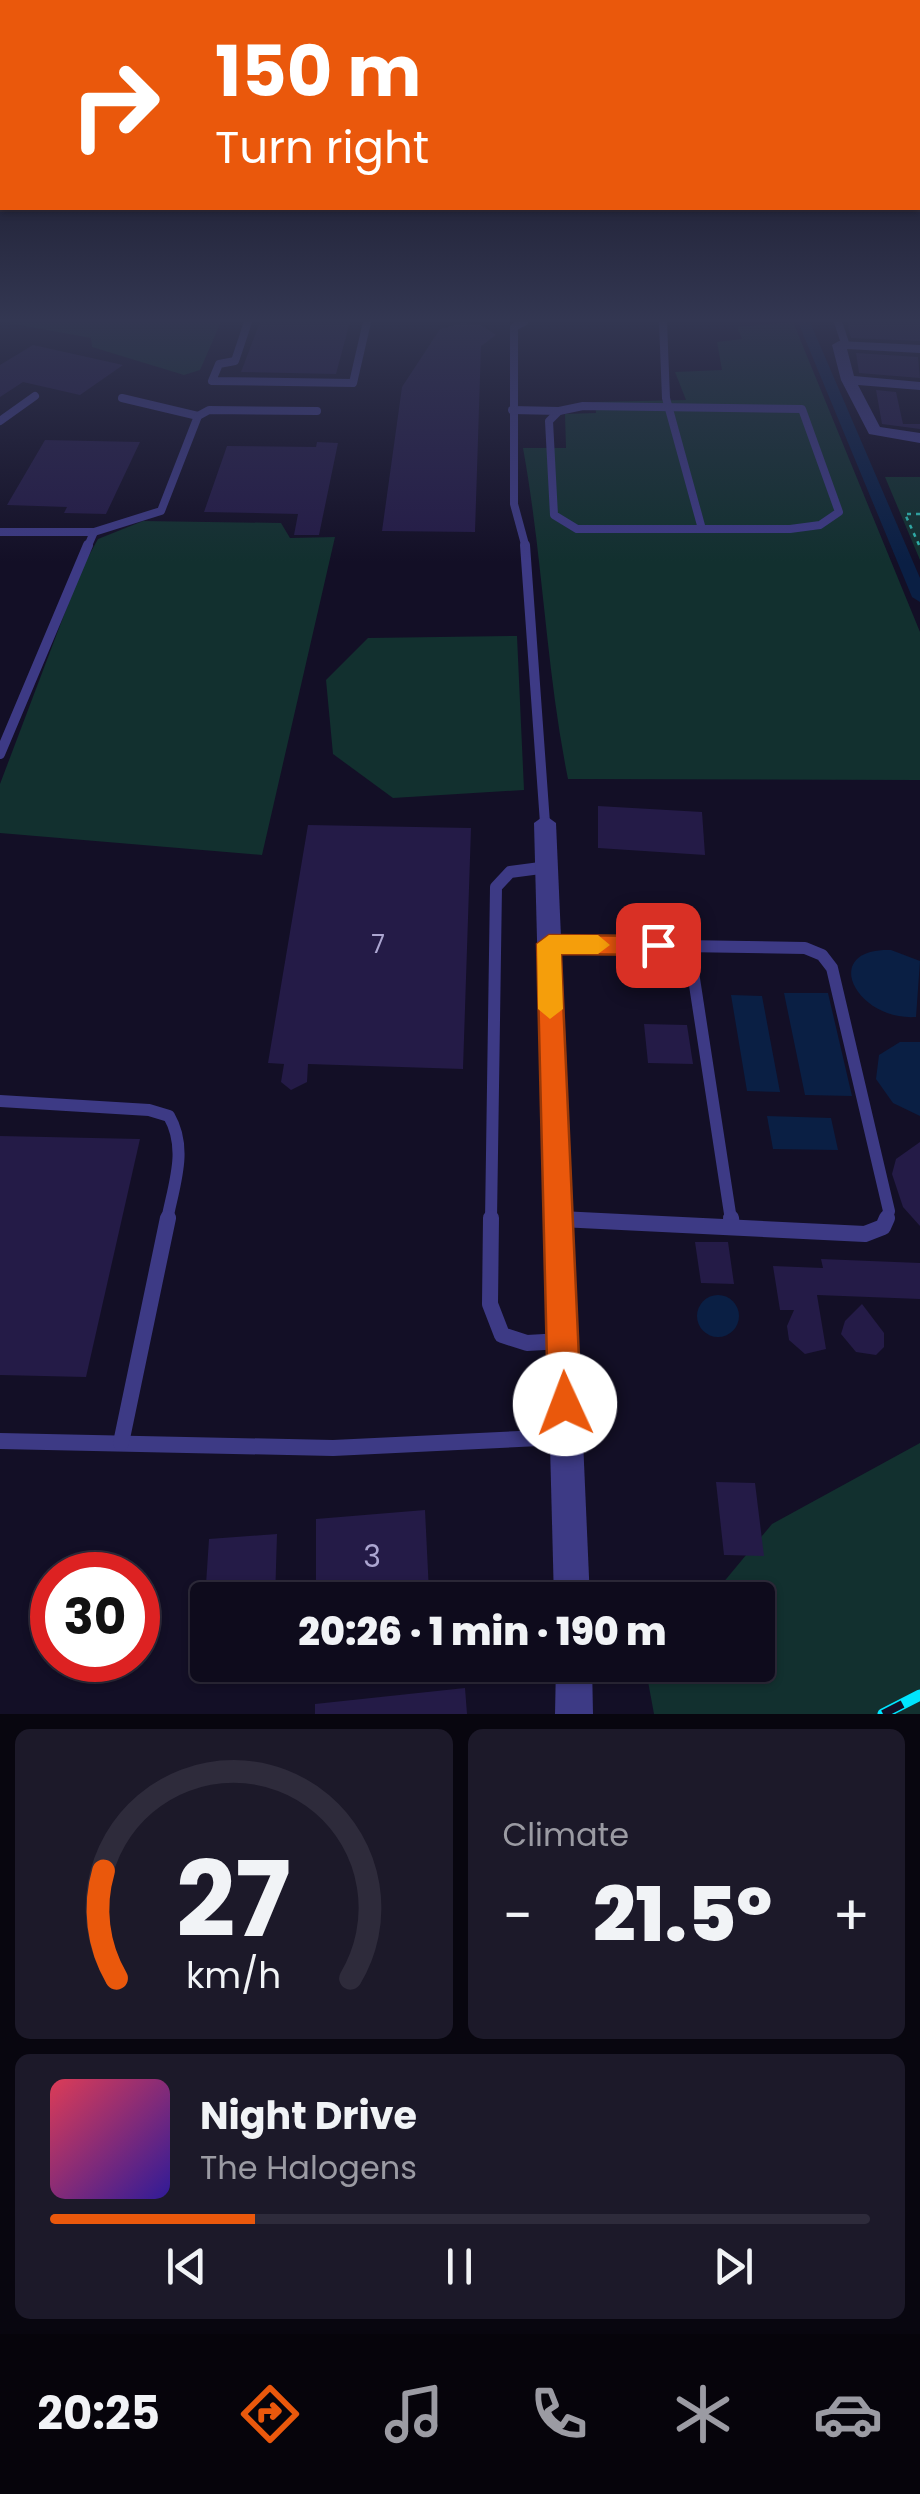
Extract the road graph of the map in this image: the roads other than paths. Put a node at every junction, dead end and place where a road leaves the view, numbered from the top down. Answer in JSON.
{"nodes":[{"id":1,"x":27,"y":402,"type":"edge"},
{"id":2,"x":139,"y":402,"type":"edge"},
{"id":3,"x":512,"y":402,"type":"edge"},
{"id":4,"x":668,"y":402,"type":"edge"},
{"id":5,"x":859,"y":402,"type":"edge"},
{"id":6,"x":669,"y":407,"type":"junction"},
{"id":7,"x":512,"y":410,"type":"junction"},
{"id":8,"x":560,"y":410,"type":"junction"},
{"id":9,"x":317,"y":411,"type":"dead end"},
{"id":10,"x":198,"y":416,"type":"junction"},
{"id":11,"x":0,"y":421,"type":"edge"},
{"id":12,"x":920,"y":438,"type":"edge"},
{"id":13,"x":702,"y":529,"type":"junction"},
{"id":14,"x":0,"y":532,"type":"edge"},
{"id":15,"x":94,"y":532,"type":"junction"},
{"id":16,"x":0,"y":754,"type":"edge"},
{"id":17,"x":545,"y":823,"type":"joint"},
{"id":18,"x":548,"y":866,"type":"junction"},
{"id":19,"x":549,"y":944,"type":"junction"},
{"id":20,"x":689,"y":946,"type":"junction"},
{"id":21,"x":0,"y":1101,"type":"edge"},
{"id":22,"x":556,"y":1218,"type":"junction"},
{"id":23,"x":732,"y":1228,"type":"junction"},
{"id":24,"x":562,"y":1341,"type":"junction"},
{"id":25,"x":566,"y":1436,"type":"junction"},
{"id":26,"x":0,"y":1441,"type":"edge"},
{"id":27,"x":121,"y":1442,"type":"junction"},
{"id":28,"x":571,"y":1582,"type":"edge"},
{"id":29,"x":574,"y":1682,"type":"edge"},
{"id":30,"x":574,"y":1714,"type":"edge"}],
"edges":[{"from":1,"to":11,"type":"lane"},
{"from":2,"to":10,"type":"lane"},
{"from":3,"to":7,"type":"lane"},
{"from":4,"to":6,"type":"lane"},
{"from":5,"to":12,"type":"street"},
{"from":6,"to":8,"type":"lane"},
{"from":6,"to":13,"type":"lane"},
{"from":6,"to":13,"type":"lane"},
{"from":7,"to":8,"type":"lane"},
{"from":7,"to":17,"type":"lane"},
{"from":8,"to":13,"type":"lane"},
{"from":9,"to":10,"type":"lane"},
{"from":10,"to":15,"type":"lane"},
{"from":14,"to":15,"type":"lane"},
{"from":15,"to":16,"type":"lane"},
{"from":17,"to":18,"type":"street"},
{"from":18,"to":19,"type":"street"},
{"from":18,"to":24,"type":"lane"},
{"from":19,"to":20,"type":"lane"},
{"from":19,"to":22,"type":"street"},
{"from":20,"to":23,"type":"lane"},
{"from":20,"to":23,"type":"lane"},
{"from":21,"to":27,"type":"lane"},
{"from":22,"to":23,"type":"lane"},
{"from":22,"to":24,"type":"street"},
{"from":24,"to":25,"type":"street"},
{"from":25,"to":27,"type":"lane"},
{"from":25,"to":28,"type":"street"},
{"from":26,"to":27,"type":"lane"},
{"from":29,"to":30,"type":"street"}]}
